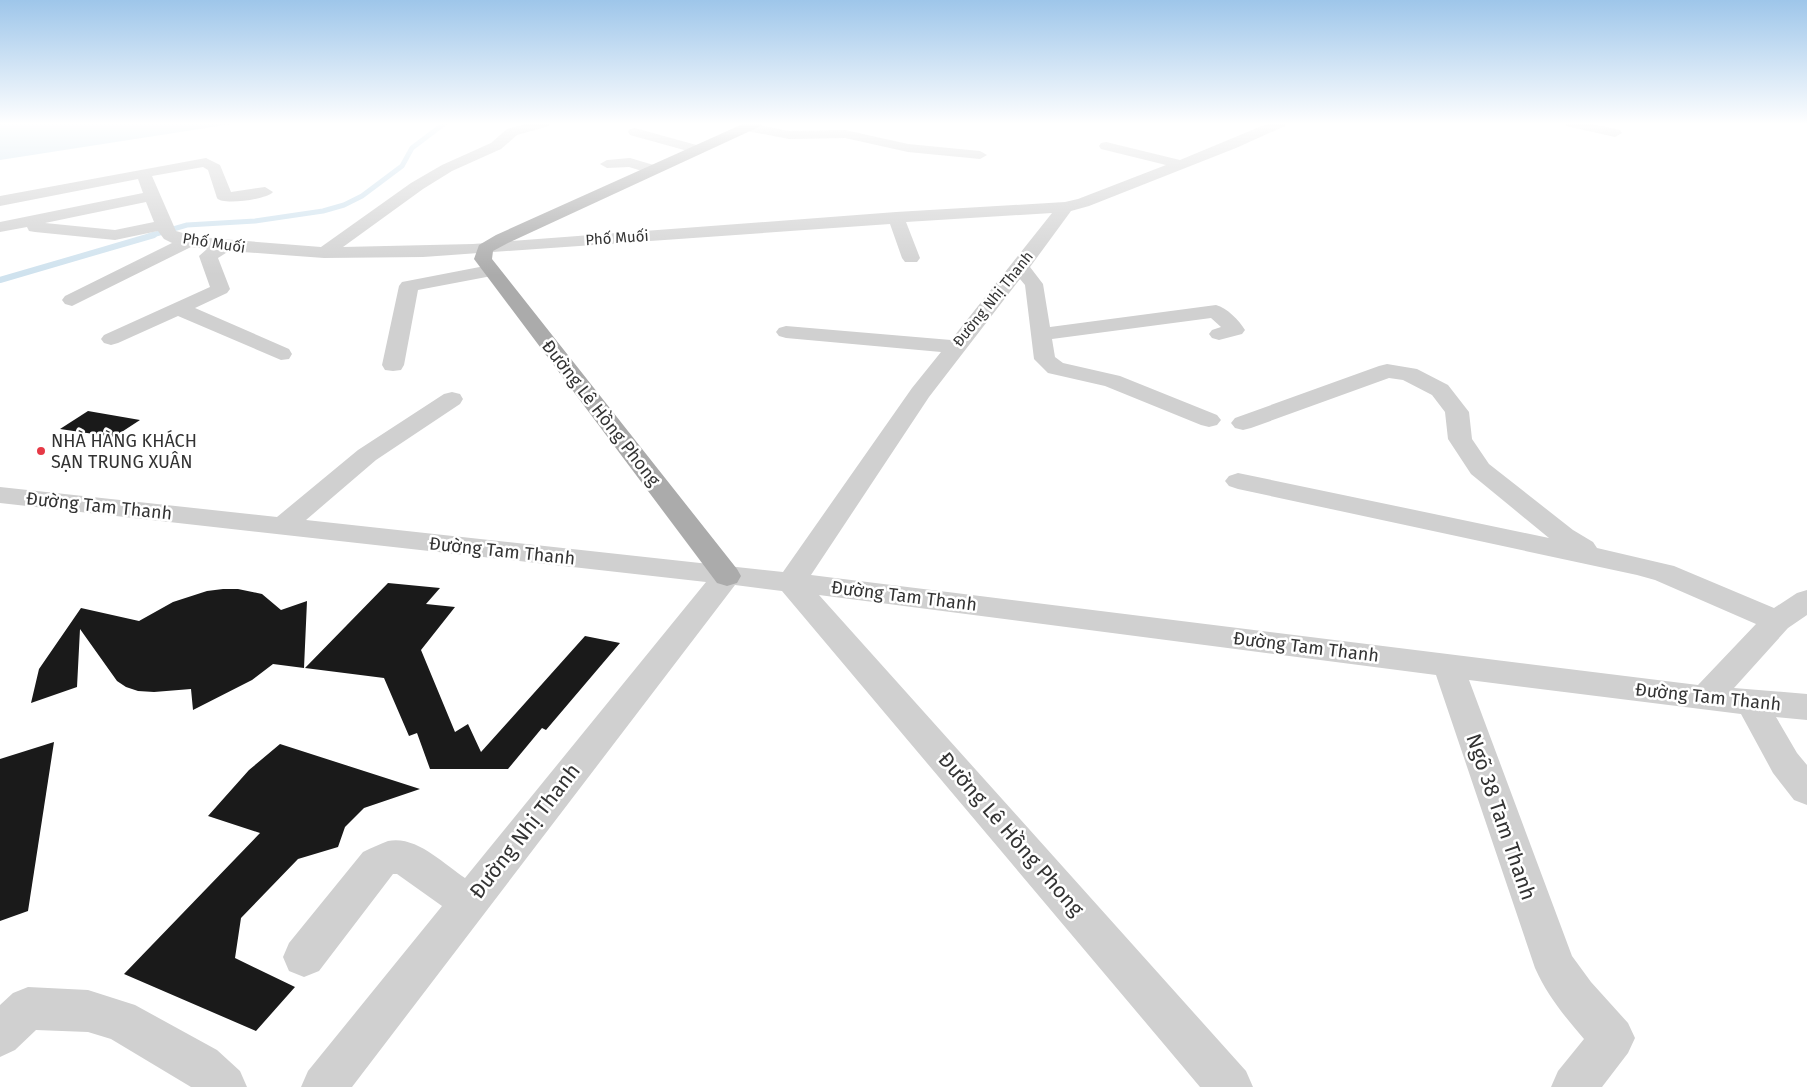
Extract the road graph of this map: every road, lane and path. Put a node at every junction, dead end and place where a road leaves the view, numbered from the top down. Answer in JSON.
{"nodes":[{"id":1,"x":143,"y":173,"type":"edge"},
{"id":2,"x":139,"y":174,"type":"edge"},
{"id":3,"x":217,"y":174,"type":"edge"},
{"id":4,"x":437,"y":174,"type":"edge"},
{"id":5,"x":642,"y":174,"type":"edge"},
{"id":6,"x":1156,"y":174,"type":"edge"},
{"id":7,"x":266,"y":192,"type":"dead end"},
{"id":8,"x":154,"y":196,"type":"junction"},
{"id":9,"x":0,"y":201,"type":"edge"},
{"id":10,"x":1064,"y":207,"type":"junction"},
{"id":11,"x":896,"y":217,"type":"junction"},
{"id":12,"x":7,"y":225,"type":"edge"},
{"id":13,"x":165,"y":229,"type":"junction"},
{"id":14,"x":190,"y":241,"type":"junction"},
{"id":15,"x":224,"y":246,"type":"junction"},
{"id":16,"x":485,"y":248,"type":"junction"},
{"id":17,"x":324,"y":253,"type":"junction"},
{"id":18,"x":911,"y":258,"type":"dead end"},
{"id":19,"x":1020,"y":267,"type":"junction"},
{"id":20,"x":490,"y":271,"type":"junction"},
{"id":21,"x":72,"y":300,"type":"dead end"},
{"id":22,"x":178,"y":308,"type":"junction"},
{"id":23,"x":786,"y":332,"type":"dead end"},
{"id":24,"x":1041,"y":334,"type":"junction"},
{"id":25,"x":1218,"y":334,"type":"dead end"},
{"id":26,"x":111,"y":339,"type":"dead end"},
{"id":27,"x":954,"y":348,"type":"junction"},
{"id":28,"x":281,"y":354,"type":"dead end"},
{"id":29,"x":392,"y":365,"type":"dead end"},
{"id":30,"x":452,"y":399,"type":"dead end"},
{"id":31,"x":1210,"y":420,"type":"dead end"},
{"id":32,"x":1243,"y":423,"type":"dead end"},
{"id":33,"x":1238,"y":481,"type":"dead end"},
{"id":34,"x":0,"y":495,"type":"edge"},
{"id":35,"x":282,"y":527,"type":"junction"},
{"id":36,"x":1600,"y":558,"type":"junction"},
{"id":37,"x":727,"y":576,"type":"junction"},
{"id":38,"x":791,"y":582,"type":"junction"},
{"id":39,"x":1807,"y":600,"type":"edge"},
{"id":40,"x":1777,"y":621,"type":"junction"},
{"id":41,"x":1448,"y":665,"type":"junction"},
{"id":42,"x":1705,"y":698,"type":"junction"},
{"id":43,"x":1750,"y":701,"type":"junction"},
{"id":44,"x":1807,"y":707,"type":"edge"},
{"id":45,"x":1807,"y":790,"type":"edge"},
{"id":46,"x":468,"y":903,"type":"junction"},
{"id":47,"x":304,"y":957,"type":"dead end"},
{"id":48,"x":9,"y":1016,"type":"edge"},
{"id":49,"x":224,"y":1087,"type":"edge"},
{"id":50,"x":324,"y":1087,"type":"edge"},
{"id":51,"x":1230,"y":1087,"type":"edge"},
{"id":52,"x":1574,"y":1087,"type":"edge"}],
"edges":[{"from":1,"to":8,"type":"street","name":"Phố Muối"},
{"from":2,"to":9,"type":"street"},
{"from":3,"to":7,"type":"street"},
{"from":4,"to":17,"type":"street"},
{"from":5,"to":16,"type":"main road"},
{"from":6,"to":10,"type":"street"},
{"from":8,"to":12,"type":"street"},
{"from":8,"to":13,"type":"street","name":"Phố Muối"},
{"from":10,"to":11,"type":"street","name":"Phố Muối"},
{"from":10,"to":19,"type":"street","name":"Đường Nhị Thanh"},
{"from":11,"to":16,"type":"street","name":"Phố Muối"},
{"from":11,"to":18,"type":"street"},
{"from":12,"to":13,"type":"street"},
{"from":13,"to":14,"type":"street","name":"Phố Muối"},
{"from":14,"to":15,"type":"street","name":"Phố Muối"},
{"from":14,"to":21,"type":"street"},
{"from":15,"to":17,"type":"street","name":"Phố Muối"},
{"from":15,"to":22,"type":"street"},
{"from":16,"to":17,"type":"street","name":"Phố Muối"},
{"from":16,"to":20,"type":"main road","name":"Đường Lê Hồng Phong"},
{"from":19,"to":24,"type":"street"},
{"from":19,"to":27,"type":"street","name":"Đường Nhị Thanh"},
{"from":20,"to":29,"type":"street"},
{"from":20,"to":37,"type":"main road","name":"Đường Lê Hồng Phong"},
{"from":22,"to":26,"type":"street"},
{"from":22,"to":28,"type":"street"},
{"from":23,"to":27,"type":"street"},
{"from":24,"to":25,"type":"street"},
{"from":24,"to":31,"type":"street"},
{"from":27,"to":38,"type":"street","name":"Đường Nhị Thanh"},
{"from":30,"to":35,"type":"street"},
{"from":32,"to":36,"type":"street"},
{"from":33,"to":36,"type":"street"},
{"from":34,"to":35,"type":"street","name":"Đường Tam Thanh"},
{"from":35,"to":37,"type":"street","name":"Đường Tam Thanh"},
{"from":36,"to":40,"type":"street"},
{"from":37,"to":38,"type":"street","name":"Đường Tam Thanh"},
{"from":37,"to":46,"type":"street","name":"Đường Nhị Thanh"},
{"from":38,"to":41,"type":"street","name":"Đường Tam Thanh"},
{"from":38,"to":51,"type":"street","name":"Đường Lê Hồng Phong"},
{"from":39,"to":40,"type":"street"},
{"from":40,"to":42,"type":"street"},
{"from":41,"to":42,"type":"street","name":"Đường Tam Thanh"},
{"from":41,"to":52,"type":"street","name":"Ngõ 38 Tam Thanh"},
{"from":42,"to":43,"type":"street","name":"Đường Tam Thanh"},
{"from":43,"to":44,"type":"street","name":"Đường Tam Thanh"},
{"from":43,"to":45,"type":"street"},
{"from":46,"to":47,"type":"street"},
{"from":46,"to":50,"type":"street","name":"Đường Nhị Thanh"},
{"from":48,"to":49,"type":"street"}]}
